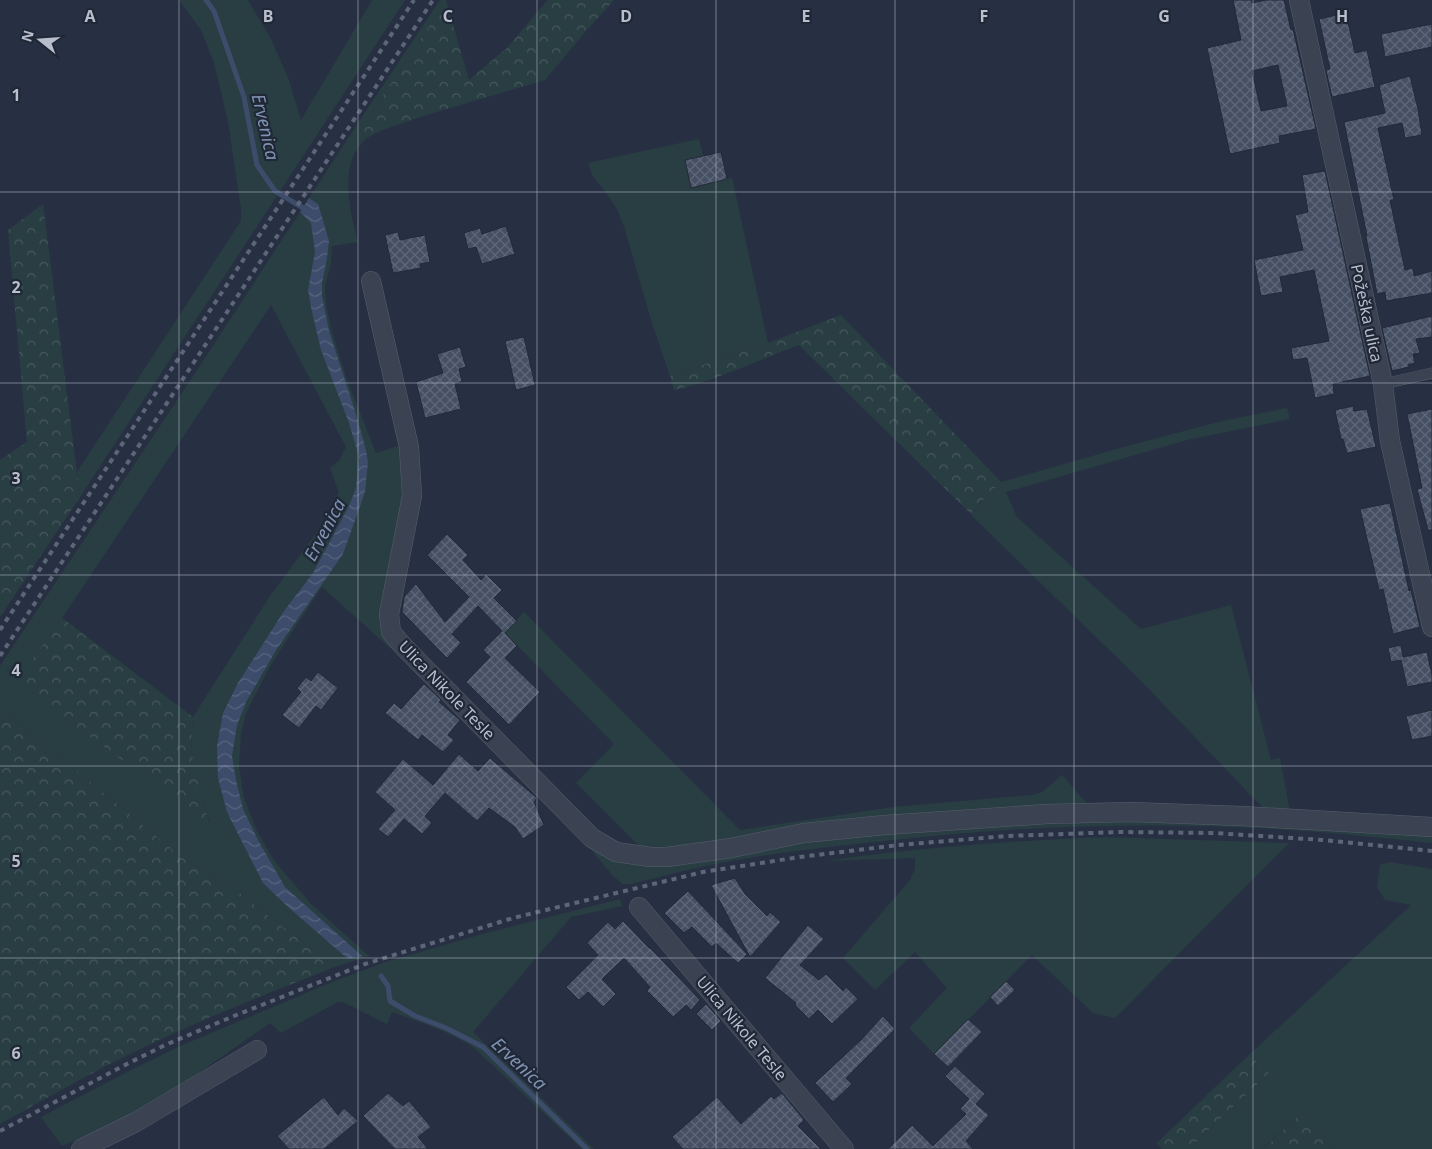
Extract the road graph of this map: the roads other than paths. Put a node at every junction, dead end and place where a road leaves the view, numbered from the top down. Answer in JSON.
{"nodes":[{"id":1,"x":1299,"y":0,"type":"edge"},
{"id":2,"x":371,"y":281,"type":"dead end"},
{"id":3,"x":1432,"y":373,"type":"edge"},
{"id":4,"x":1383,"y":384,"type":"junction"},
{"id":5,"x":1432,"y":627,"type":"edge"},
{"id":6,"x":1432,"y":827,"type":"edge"},
{"id":7,"x":639,"y":907,"type":"dead end"},
{"id":8,"x":257,"y":1050,"type":"dead end"},
{"id":9,"x":81,"y":1149,"type":"edge"},
{"id":10,"x":844,"y":1149,"type":"edge"}],
"edges":[{"from":1,"to":4,"type":"street","name":"Požeška ulica"},
{"from":2,"to":6,"type":"street","name":"Ulica Nikole Tesle"},
{"from":3,"to":4,"type":"lane"},
{"from":4,"to":5,"type":"street","name":"Požeška ulica"},
{"from":7,"to":10,"type":"street","name":"Ulica Nikole Tesle"},
{"from":8,"to":9,"type":"street"}]}
